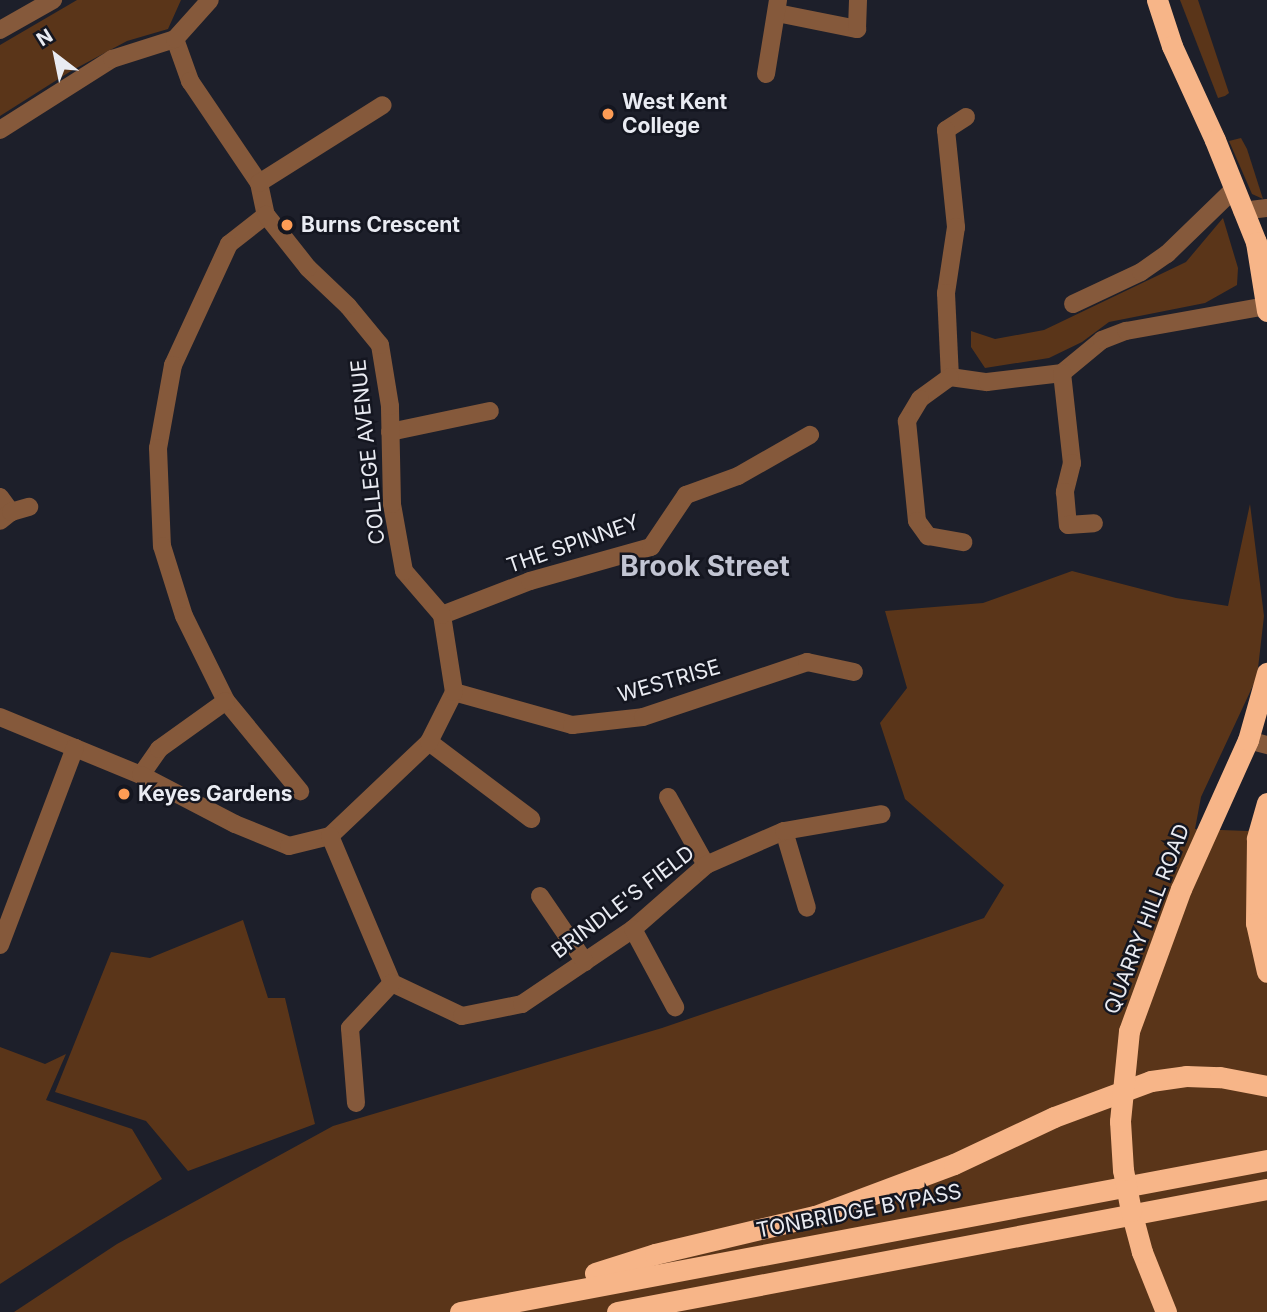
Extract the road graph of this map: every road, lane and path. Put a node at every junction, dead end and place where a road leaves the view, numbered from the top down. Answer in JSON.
{"nodes":[{"id":1,"x":54,"y":0,"type":"edge"},
{"id":2,"x":210,"y":0,"type":"edge"},
{"id":3,"x":858,"y":0,"type":"edge"},
{"id":4,"x":1157,"y":0,"type":"edge"},
{"id":5,"x":777,"y":6,"type":"edge"},
{"id":6,"x":0,"y":30,"type":"edge"},
{"id":7,"x":175,"y":39,"type":"junction"},
{"id":8,"x":766,"y":74,"type":"dead end"},
{"id":9,"x":383,"y":105,"type":"dead end"},
{"id":10,"x":966,"y":117,"type":"dead end"},
{"id":11,"x":0,"y":130,"type":"edge"},
{"id":12,"x":259,"y":183,"type":"junction"},
{"id":13,"x":1234,"y":189,"type":"junction"},
{"id":14,"x":1267,"y":208,"type":"edge"},
{"id":15,"x":1242,"y":211,"type":"junction"},
{"id":16,"x":266,"y":215,"type":"junction"},
{"id":17,"x":1073,"y":304,"type":"dead end"},
{"id":18,"x":1266,"y":306,"type":"edge"},
{"id":19,"x":1267,"y":311,"type":"edge"},
{"id":20,"x":1062,"y":373,"type":"junction"},
{"id":21,"x":950,"y":377,"type":"junction"},
{"id":22,"x":490,"y":411,"type":"dead end"},
{"id":23,"x":390,"y":432,"type":"junction"},
{"id":24,"x":810,"y":435,"type":"dead end"},
{"id":25,"x":0,"y":497,"type":"edge"},
{"id":26,"x":29,"y":508,"type":"dead end"},
{"id":27,"x":5,"y":517,"type":"edge"},
{"id":28,"x":1094,"y":523,"type":"dead end"},
{"id":29,"x":963,"y":542,"type":"dead end"},
{"id":30,"x":442,"y":615,"type":"junction"},
{"id":31,"x":854,"y":672,"type":"dead end"},
{"id":32,"x":1267,"y":673,"type":"edge"},
{"id":33,"x":454,"y":692,"type":"junction"},
{"id":34,"x":226,"y":701,"type":"junction"},
{"id":35,"x":0,"y":717,"type":"edge"},
{"id":36,"x":429,"y":742,"type":"junction"},
{"id":37,"x":1258,"y":742,"type":"edge"},
{"id":38,"x":75,"y":748,"type":"junction"},
{"id":39,"x":141,"y":775,"type":"junction"},
{"id":40,"x":300,"y":791,"type":"dead end"},
{"id":41,"x":668,"y":797,"type":"dead end"},
{"id":42,"x":1267,"y":803,"type":"edge"},
{"id":43,"x":882,"y":814,"type":"dead end"},
{"id":44,"x":531,"y":818,"type":"dead end"},
{"id":45,"x":784,"y":831,"type":"junction"},
{"id":46,"x":330,"y":835,"type":"junction"},
{"id":47,"x":706,"y":865,"type":"junction"},
{"id":48,"x":540,"y":896,"type":"dead end"},
{"id":49,"x":807,"y":908,"type":"dead end"},
{"id":50,"x":633,"y":929,"type":"junction"},
{"id":51,"x":0,"y":945,"type":"edge"},
{"id":52,"x":585,"y":962,"type":"junction"},
{"id":53,"x":1267,"y":972,"type":"edge"},
{"id":54,"x":392,"y":983,"type":"junction"},
{"id":55,"x":675,"y":1007,"type":"dead end"},
{"id":56,"x":1267,"y":1086,"type":"edge"},
{"id":57,"x":356,"y":1103,"type":"dead end"},
{"id":58,"x":1267,"y":1160,"type":"edge"},
{"id":59,"x":1267,"y":1189,"type":"edge"},
{"id":60,"x":499,"y":1302,"type":"junction"},
{"id":61,"x":460,"y":1312,"type":"edge"},
{"id":62,"x":617,"y":1312,"type":"edge"},
{"id":63,"x":1166,"y":1312,"type":"edge"}],
"edges":[{"from":1,"to":6,"type":"street"},
{"from":2,"to":7,"type":"street"},
{"from":3,"to":5,"type":"street"},
{"from":4,"to":13,"type":"highway"},
{"from":5,"to":8,"type":"street"},
{"from":7,"to":11,"type":"street"},
{"from":7,"to":12,"type":"street"},
{"from":9,"to":12,"type":"street"},
{"from":10,"to":21,"type":"street"},
{"from":12,"to":16,"type":"street"},
{"from":13,"to":15,"type":"highway"},
{"from":13,"to":17,"type":"street"},
{"from":14,"to":15,"type":"street"},
{"from":15,"to":18,"type":"highway"},
{"from":16,"to":23,"type":"street","name":"COLLEGE AVENUE"},
{"from":16,"to":34,"type":"street"},
{"from":18,"to":19,"type":"highway"},
{"from":18,"to":20,"type":"street"},
{"from":20,"to":21,"type":"street"},
{"from":20,"to":28,"type":"street"},
{"from":21,"to":29,"type":"street"},
{"from":22,"to":23,"type":"street"},
{"from":23,"to":30,"type":"street","name":"COLLEGE AVENUE"},
{"from":24,"to":30,"type":"street","name":"THE SPINNEY"},
{"from":25,"to":27,"type":"street"},
{"from":26,"to":27,"type":"street"},
{"from":30,"to":33,"type":"street"},
{"from":31,"to":33,"type":"street","name":"WESTRISE"},
{"from":32,"to":37,"type":"highway","name":"QUARRY HILL ROAD"},
{"from":33,"to":36,"type":"street"},
{"from":34,"to":39,"type":"street"},
{"from":34,"to":40,"type":"street"},
{"from":35,"to":38,"type":"street"},
{"from":36,"to":44,"type":"street"},
{"from":36,"to":46,"type":"street"},
{"from":37,"to":63,"type":"highway","name":"QUARRY HILL ROAD","bridge":true},
{"from":38,"to":39,"type":"street"},
{"from":38,"to":51,"type":"street"},
{"from":39,"to":46,"type":"street"},
{"from":41,"to":47,"type":"street"},
{"from":42,"to":53,"type":"highway"},
{"from":43,"to":45,"type":"street","name":"BRINDLE'S FIELD"},
{"from":45,"to":47,"type":"street","name":"BRINDLE'S FIELD"},
{"from":45,"to":49,"type":"street"},
{"from":46,"to":54,"type":"street"},
{"from":47,"to":50,"type":"street","name":"BRINDLE'S FIELD"},
{"from":48,"to":52,"type":"street"},
{"from":50,"to":52,"type":"street","name":"BRINDLE'S FIELD"},
{"from":50,"to":55,"type":"street"},
{"from":52,"to":54,"type":"street","name":"BRINDLE'S FIELD"},
{"from":54,"to":57,"type":"street"},
{"from":56,"to":60,"type":"highway"},
{"from":58,"to":60,"type":"highway","name":"TONBRIDGE BYPASS"},
{"from":59,"to":62,"type":"highway"},
{"from":60,"to":61,"type":"highway","name":"TONBRIDGE BYPASS"}]}
